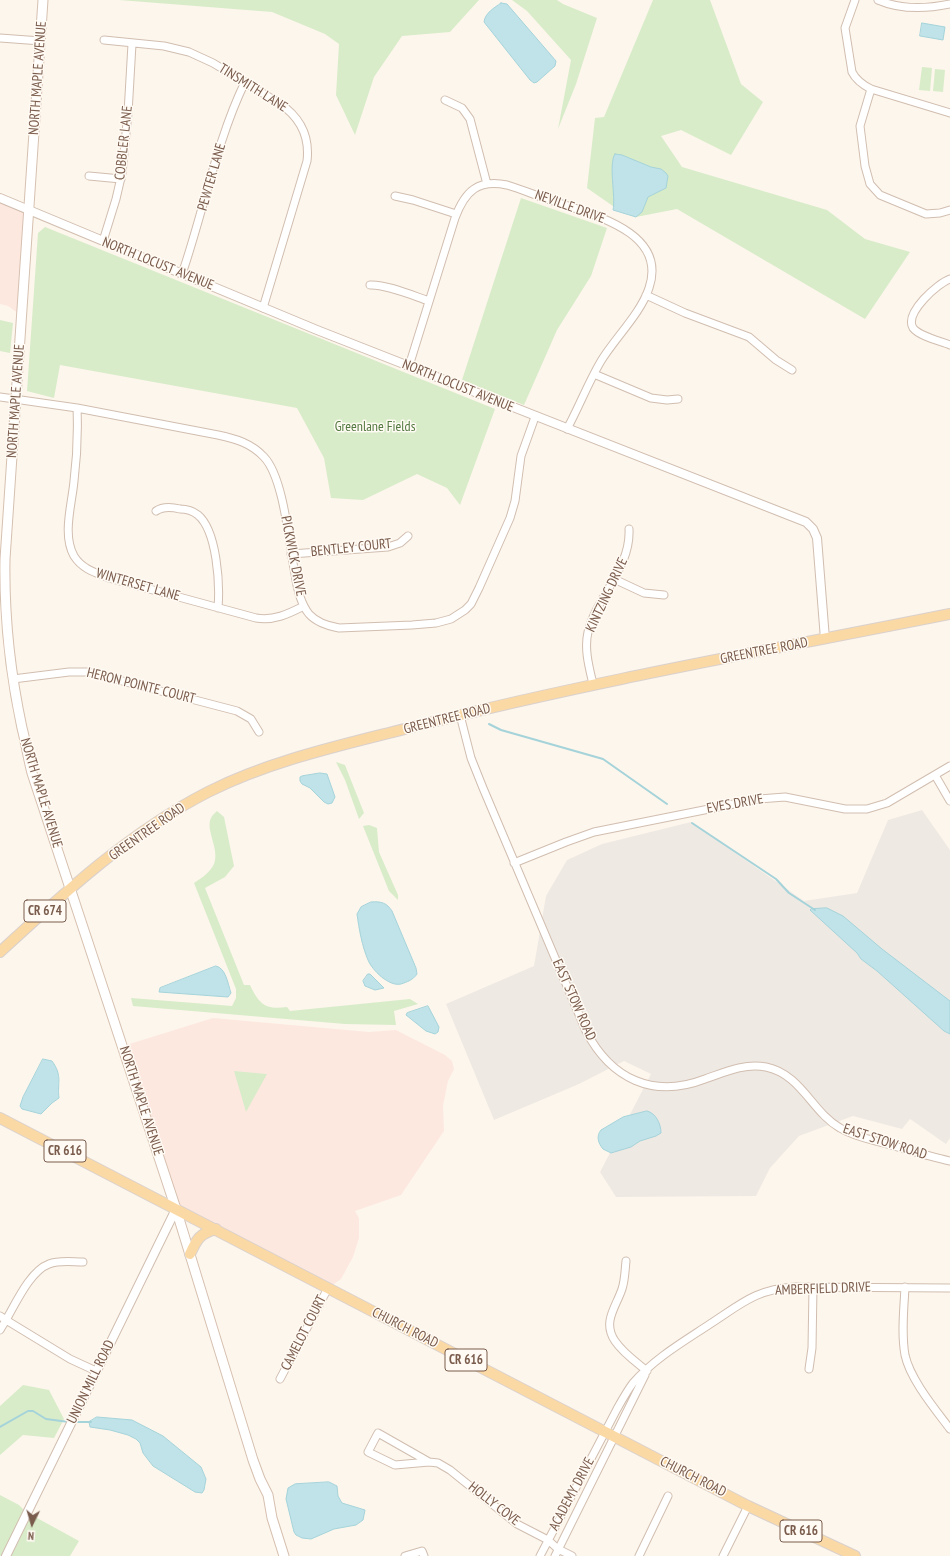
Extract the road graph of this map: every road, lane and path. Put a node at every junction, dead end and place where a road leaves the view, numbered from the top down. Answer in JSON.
{"nodes":[{"id":1,"x":43,"y":0,"type":"edge"},
{"id":2,"x":855,"y":0,"type":"edge"},
{"id":3,"x":878,"y":0,"type":"edge"},
{"id":4,"x":925,"y":4,"type":"edge"},
{"id":5,"x":950,"y":4,"type":"edge"},
{"id":6,"x":0,"y":38,"type":"edge"},
{"id":7,"x":104,"y":40,"type":"dead end"},
{"id":8,"x":41,"y":41,"type":"junction"},
{"id":9,"x":132,"y":44,"type":"junction"},
{"id":10,"x":245,"y":82,"type":"junction"},
{"id":11,"x":871,"y":89,"type":"junction"},
{"id":12,"x":445,"y":100,"type":"dead end"},
{"id":13,"x":950,"y":113,"type":"edge"},
{"id":14,"x":89,"y":176,"type":"dead end"},
{"id":15,"x":121,"y":179,"type":"junction"},
{"id":16,"x":486,"y":184,"type":"junction"},
{"id":17,"x":395,"y":196,"type":"dead end"},
{"id":18,"x":0,"y":198,"type":"edge"},
{"id":19,"x":29,"y":210,"type":"junction"},
{"id":20,"x":950,"y":210,"type":"edge"},
{"id":21,"x":456,"y":214,"type":"junction"},
{"id":22,"x":103,"y":241,"type":"junction"},
{"id":23,"x":182,"y":274,"type":"junction"},
{"id":24,"x":950,"y":278,"type":"edge"},
{"id":25,"x":370,"y":285,"type":"dead end"},
{"id":26,"x":646,"y":295,"type":"junction"},
{"id":27,"x":429,"y":301,"type":"junction"},
{"id":28,"x":263,"y":308,"type":"junction"},
{"id":29,"x":950,"y":345,"type":"edge"},
{"id":30,"x":408,"y":366,"type":"junction"},
{"id":31,"x":792,"y":370,"type":"dead end"},
{"id":32,"x":594,"y":374,"type":"junction"},
{"id":33,"x":0,"y":398,"type":"edge"},
{"id":34,"x":17,"y":399,"type":"junction"},
{"id":35,"x":678,"y":399,"type":"dead end"},
{"id":36,"x":77,"y":408,"type":"junction"},
{"id":37,"x":535,"y":417,"type":"junction"},
{"id":38,"x":567,"y":429,"type":"junction"},
{"id":39,"x":156,"y":511,"type":"dead end"},
{"id":40,"x":629,"y":529,"type":"dead end"},
{"id":41,"x":408,"y":536,"type":"dead end"},
{"id":42,"x":291,"y":554,"type":"junction"},
{"id":43,"x":614,"y":578,"type":"junction"},
{"id":44,"x":664,"y":595,"type":"dead end"},
{"id":45,"x":304,"y":606,"type":"junction"},
{"id":46,"x":218,"y":608,"type":"junction"},
{"id":47,"x":3,"y":612,"type":"edge"},
{"id":48,"x":950,"y":614,"type":"edge"},
{"id":49,"x":825,"y":639,"type":"junction"},
{"id":50,"x":13,"y":679,"type":"junction"},
{"id":51,"x":593,"y":684,"type":"junction"},
{"id":52,"x":460,"y":715,"type":"junction"},
{"id":53,"x":259,"y":732,"type":"dead end"},
{"id":54,"x":950,"y":766,"type":"edge"},
{"id":55,"x":935,"y":775,"type":"junction"},
{"id":56,"x":950,"y":800,"type":"edge"},
{"id":57,"x":514,"y":863,"type":"junction"},
{"id":58,"x":70,"y":887,"type":"junction"},
{"id":59,"x":0,"y":952,"type":"edge"},
{"id":60,"x":0,"y":1118,"type":"edge"},
{"id":61,"x":950,"y":1161,"type":"edge"},
{"id":62,"x":176,"y":1209,"type":"junction"},
{"id":63,"x":216,"y":1230,"type":"junction"},
{"id":64,"x":190,"y":1254,"type":"junction"},
{"id":65,"x":626,"y":1261,"type":"dead end"},
{"id":66,"x":83,"y":1262,"type":"dead end"},
{"id":67,"x":813,"y":1287,"type":"junction"},
{"id":68,"x":905,"y":1287,"type":"junction"},
{"id":69,"x":328,"y":1288,"type":"junction"},
{"id":70,"x":950,"y":1288,"type":"edge"},
{"id":71,"x":3,"y":1318,"type":"edge"},
{"id":72,"x":0,"y":1330,"type":"edge"},
{"id":73,"x":809,"y":1369,"type":"dead end"},
{"id":74,"x":96,"y":1371,"type":"junction"},
{"id":75,"x":647,"y":1371,"type":"junction"},
{"id":76,"x":280,"y":1379,"type":"dead end"},
{"id":77,"x":950,"y":1429,"type":"edge"},
{"id":78,"x":605,"y":1432,"type":"junction"},
{"id":79,"x":615,"y":1436,"type":"junction"},
{"id":80,"x":429,"y":1462,"type":"junction"},
{"id":81,"x":668,"y":1496,"type":"dead end"},
{"id":82,"x":748,"y":1506,"type":"junction"},
{"id":83,"x":548,"y":1540,"type":"junction"},
{"id":84,"x":556,"y":1553,"type":"edge"},
{"id":85,"x":6,"y":1556,"type":"edge"},
{"id":86,"x":284,"y":1556,"type":"edge"},
{"id":87,"x":405,"y":1556,"type":"edge"},
{"id":88,"x":424,"y":1556,"type":"edge"},
{"id":89,"x":540,"y":1556,"type":"edge"},
{"id":90,"x":572,"y":1556,"type":"edge"},
{"id":91,"x":639,"y":1556,"type":"edge"},
{"id":92,"x":723,"y":1556,"type":"edge"},
{"id":93,"x":855,"y":1556,"type":"edge"}],
"edges":[{"from":1,"to":8,"type":"main road","name":"NORTH MAPLE AVENUE"},
{"from":2,"to":11,"type":"street"},
{"from":3,"to":4,"type":"street"},
{"from":4,"to":5,"type":"street"},
{"from":6,"to":8,"type":"street"},
{"from":7,"to":9,"type":"street","name":"TINSMITH LANE"},
{"from":8,"to":19,"type":"main road","name":"NORTH MAPLE AVENUE"},
{"from":9,"to":10,"type":"street","name":"TINSMITH LANE"},
{"from":9,"to":15,"type":"street","name":"COBBLER LANE"},
{"from":10,"to":23,"type":"street","name":"PEWTER LANE"},
{"from":10,"to":28,"type":"street","name":"TINSMITH LANE"},
{"from":11,"to":13,"type":"street"},
{"from":11,"to":20,"type":"street"},
{"from":12,"to":16,"type":"street"},
{"from":14,"to":15,"type":"street"},
{"from":15,"to":22,"type":"street","name":"COBBLER LANE"},
{"from":16,"to":21,"type":"street"},
{"from":16,"to":26,"type":"street","name":"NEVILLE DRIVE"},
{"from":17,"to":21,"type":"street"},
{"from":18,"to":19,"type":"street","name":"NORTH LOCUST AVENUE"},
{"from":19,"to":22,"type":"street","name":"NORTH LOCUST AVENUE"},
{"from":19,"to":34,"type":"main road","name":"NORTH MAPLE AVENUE"},
{"from":21,"to":27,"type":"street"},
{"from":22,"to":23,"type":"street","name":"NORTH LOCUST AVENUE"},
{"from":23,"to":28,"type":"street","name":"NORTH LOCUST AVENUE"},
{"from":24,"to":29,"type":"street"},
{"from":25,"to":27,"type":"street"},
{"from":26,"to":31,"type":"street"},
{"from":26,"to":32,"type":"street","name":"NEVILLE DRIVE"},
{"from":27,"to":30,"type":"street"},
{"from":28,"to":30,"type":"street","name":"NORTH LOCUST AVENUE"},
{"from":30,"to":37,"type":"street","name":"NORTH LOCUST AVENUE"},
{"from":32,"to":35,"type":"street"},
{"from":32,"to":38,"type":"street","name":"NEVILLE DRIVE"},
{"from":33,"to":34,"type":"street","name":"PICKWICK DRIVE"},
{"from":34,"to":36,"type":"street","name":"PICKWICK DRIVE"},
{"from":34,"to":47,"type":"main road","name":"NORTH MAPLE AVENUE"},
{"from":36,"to":42,"type":"street","name":"PICKWICK DRIVE"},
{"from":36,"to":46,"type":"street","name":"WINTERSET LANE"},
{"from":37,"to":38,"type":"street","name":"NORTH LOCUST AVENUE"},
{"from":37,"to":45,"type":"street","name":"PICKWICK DRIVE"},
{"from":38,"to":49,"type":"street","name":"NORTH LOCUST AVENUE"},
{"from":39,"to":46,"type":"street"},
{"from":40,"to":43,"type":"street","name":"KINTZING DRIVE"},
{"from":41,"to":42,"type":"street","name":"BENTLEY COURT"},
{"from":42,"to":45,"type":"street","name":"PICKWICK DRIVE"},
{"from":43,"to":44,"type":"street"},
{"from":43,"to":51,"type":"street","name":"KINTZING DRIVE"},
{"from":45,"to":46,"type":"street","name":"WINTERSET LANE"},
{"from":47,"to":50,"type":"main road","name":"NORTH MAPLE AVENUE"},
{"from":48,"to":49,"type":"main road","name":"GREENTREE ROAD"},
{"from":49,"to":51,"type":"main road","name":"GREENTREE ROAD"},
{"from":50,"to":53,"type":"street","name":"HERON POINTE COURT"},
{"from":50,"to":58,"type":"main road","name":"NORTH MAPLE AVENUE"},
{"from":51,"to":52,"type":"main road","name":"GREENTREE ROAD"},
{"from":52,"to":57,"type":"street","name":"EAST STOW ROAD"},
{"from":52,"to":58,"type":"main road","name":"GREENTREE ROAD"},
{"from":54,"to":55,"type":"street","name":"EVES DRIVE"},
{"from":55,"to":56,"type":"street"},
{"from":55,"to":57,"type":"street","name":"EVES DRIVE"},
{"from":57,"to":61,"type":"street","name":"EAST STOW ROAD"},
{"from":58,"to":59,"type":"main road","name":"GREENTREE ROAD","number":"CR 674"},
{"from":58,"to":62,"type":"main road","name":"NORTH MAPLE AVENUE"},
{"from":60,"to":62,"type":"main road","name":"CHURCH ROAD","number":"CR 616"},
{"from":62,"to":63,"type":"main road","name":"CHURCH ROAD","number":"CR 616"},
{"from":62,"to":64,"type":"main road","name":"NORTH MAPLE AVENUE"},
{"from":62,"to":74,"type":"street","name":"UNION MILL ROAD"},
{"from":63,"to":64,"type":"main road"},
{"from":63,"to":69,"type":"main road","name":"CHURCH ROAD","number":"CR 616"},
{"from":64,"to":86,"type":"main road","name":"NORTH MAPLE AVENUE"},
{"from":65,"to":75,"type":"street"},
{"from":66,"to":71,"type":"street"},
{"from":67,"to":68,"type":"street","name":"AMBERFIELD DRIVE"},
{"from":67,"to":73,"type":"street"},
{"from":67,"to":75,"type":"street","name":"AMBERFIELD DRIVE"},
{"from":68,"to":70,"type":"street","name":"AMBERFIELD DRIVE"},
{"from":68,"to":77,"type":"street"},
{"from":69,"to":76,"type":"street","name":"CAMELOT COURT"},
{"from":69,"to":78,"type":"main road","name":"CHURCH ROAD","number":"CR 616"},
{"from":71,"to":72,"type":"street"},
{"from":71,"to":74,"type":"street"},
{"from":74,"to":85,"type":"street","name":"UNION MILL ROAD"},
{"from":75,"to":78,"type":"street","name":"AMBERFIELD DRIVE"},
{"from":75,"to":79,"type":"street","name":"AMBERFIELD DRIVE"},
{"from":78,"to":79,"type":"main road","name":"CHURCH ROAD","number":"CR 616"},
{"from":78,"to":83,"type":"street","name":"ACADEMY DRIVE"},
{"from":79,"to":82,"type":"main road","name":"CHURCH ROAD","number":"CR 616"},
{"from":79,"to":84,"type":"street","name":"ACADEMY DRIVE"},
{"from":80,"to":80,"type":"street","name":"HOLLY COVE"},
{"from":80,"to":83,"type":"street","name":"HOLLY COVE"},
{"from":81,"to":91,"type":"street"},
{"from":82,"to":92,"type":"street"},
{"from":82,"to":93,"type":"main road","name":"CHURCH ROAD","number":"CR 616"},
{"from":83,"to":84,"type":"street","name":"HOLLY COVE"},
{"from":83,"to":89,"type":"street","name":"ACADEMY DRIVE"},
{"from":84,"to":90,"type":"street"},
{"from":87,"to":88,"type":"street"}]}
